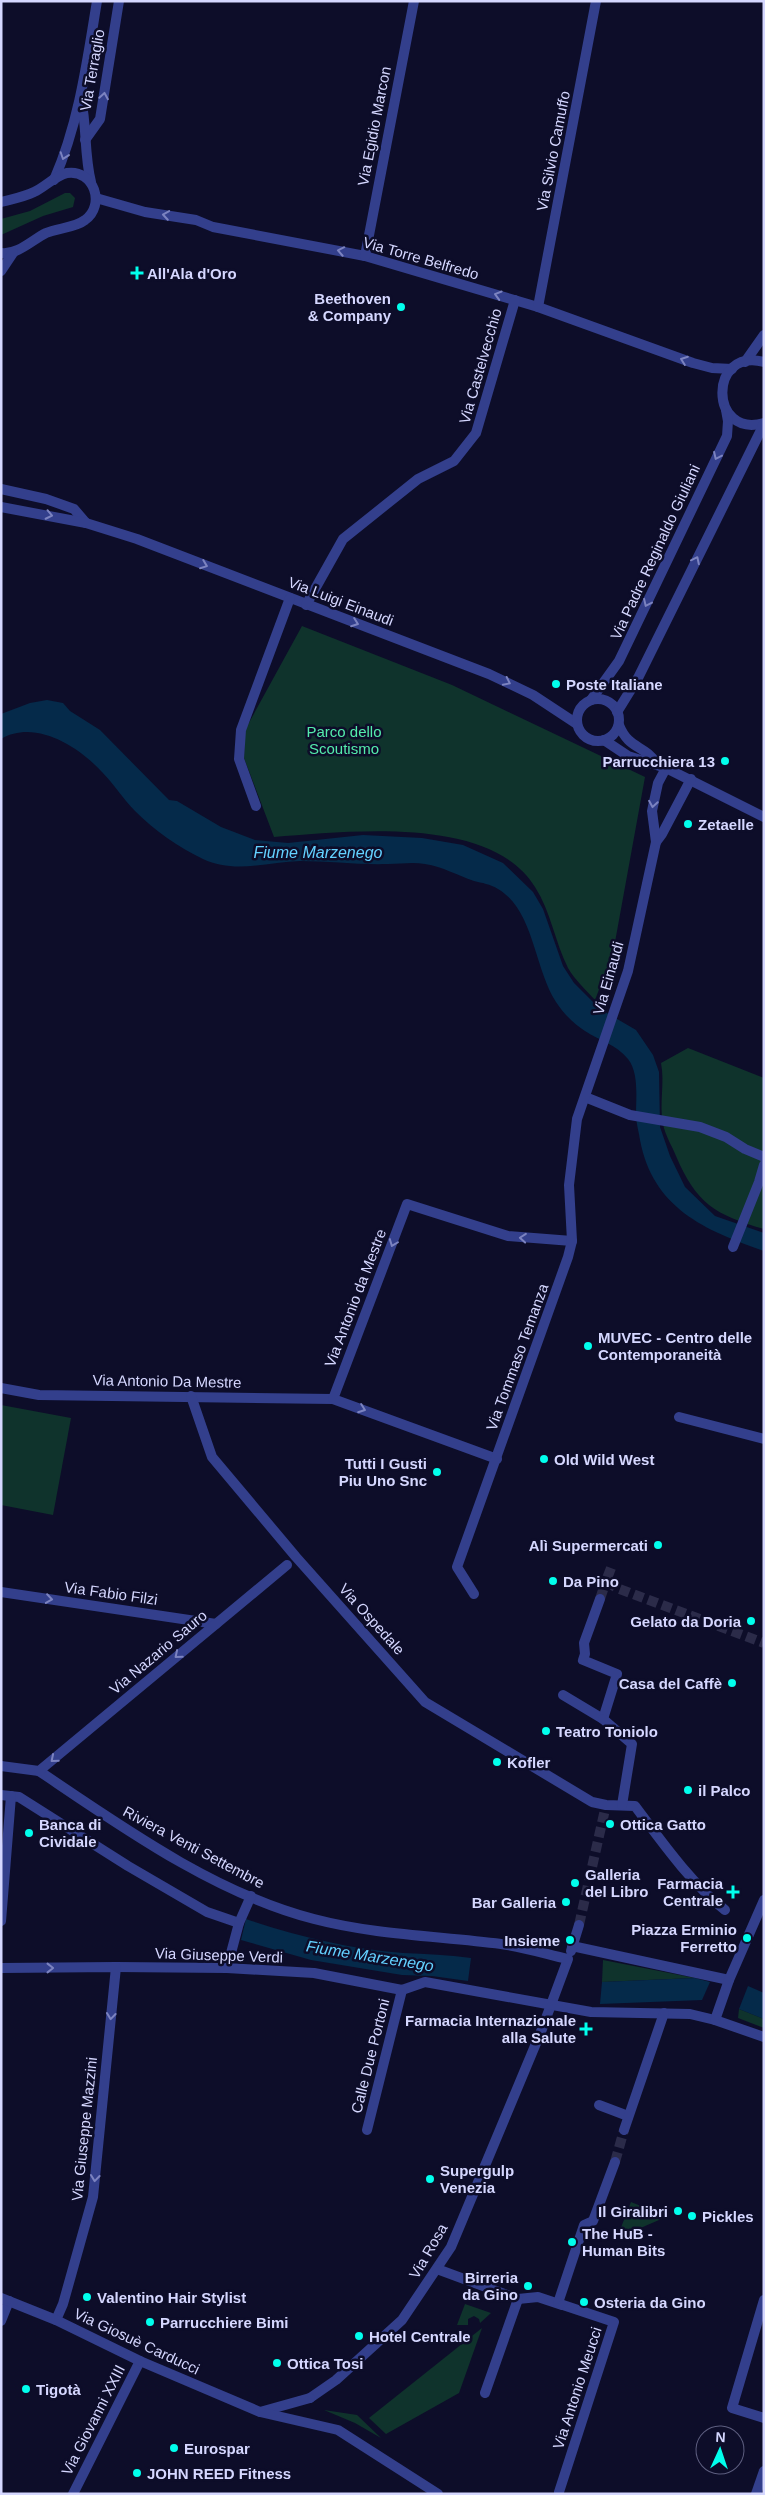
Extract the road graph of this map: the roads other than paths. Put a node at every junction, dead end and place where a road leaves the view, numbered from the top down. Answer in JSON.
{"nodes":[{"id":1,"x":97,"y":1,"type":"edge"},
{"id":2,"x":119,"y":1,"type":"edge"},
{"id":3,"x":414,"y":1,"type":"edge"},
{"id":4,"x":596,"y":1,"type":"edge"},
{"id":5,"x":81,"y":98,"type":"junction"},
{"id":6,"x":85,"y":140,"type":"junction"},
{"id":7,"x":54,"y":180,"type":"junction"},
{"id":8,"x":91,"y":182,"type":"junction"},
{"id":9,"x":96,"y":198,"type":"junction"},
{"id":10,"x":1,"y":202,"type":"edge"},
{"id":11,"x":1,"y":253,"type":"edge"},
{"id":12,"x":13,"y":253,"type":"junction"},
{"id":13,"x":365,"y":256,"type":"junction"},
{"id":14,"x":1,"y":271,"type":"edge"},
{"id":15,"x":515,"y":300,"type":"junction"},
{"id":16,"x":538,"y":307,"type":"junction"},
{"id":17,"x":764,"y":335,"type":"edge"},
{"id":18,"x":745,"y":362,"type":"junction"},
{"id":19,"x":764,"y":362,"type":"edge"},
{"id":20,"x":732,"y":369,"type":"junction"},
{"id":21,"x":726,"y":410,"type":"junction"},
{"id":22,"x":764,"y":424,"type":"edge"},
{"id":23,"x":1,"y":489,"type":"edge"},
{"id":24,"x":1,"y":507,"type":"edge"},
{"id":25,"x":86,"y":523,"type":"junction"},
{"id":26,"x":290,"y":598,"type":"junction"},
{"id":27,"x":306,"y":605,"type":"junction"},
{"id":28,"x":591,"y":700,"type":"junction"},
{"id":29,"x":617,"y":712,"type":"junction"},
{"id":30,"x":577,"y":724,"type":"junction"},
{"id":31,"x":618,"y":725,"type":"junction"},
{"id":32,"x":604,"y":740,"type":"junction"},
{"id":33,"x":661,"y":766,"type":"junction"},
{"id":34,"x":691,"y":779,"type":"junction"},
{"id":35,"x":256,"y":806,"type":"dead end"},
{"id":36,"x":764,"y":817,"type":"edge"},
{"id":37,"x":656,"y":842,"type":"junction"},
{"id":38,"x":585,"y":1098,"type":"junction"},
{"id":39,"x":577,"y":1118,"type":"joint"},
{"id":40,"x":764,"y":1157,"type":"edge"},
{"id":41,"x":764,"y":1165,"type":"edge"},
{"id":42,"x":572,"y":1241,"type":"junction"},
{"id":43,"x":733,"y":1247,"type":"dead end"},
{"id":44,"x":1,"y":1388,"type":"edge"},
{"id":45,"x":191,"y":1396,"type":"junction"},
{"id":46,"x":333,"y":1399,"type":"junction"},
{"id":47,"x":679,"y":1417,"type":"dead end"},
{"id":48,"x":764,"y":1439,"type":"edge"},
{"id":49,"x":496,"y":1459,"type":"junction"},
{"id":50,"x":296,"y":1557,"type":"junction"},
{"id":51,"x":1,"y":1592,"type":"edge"},
{"id":52,"x":474,"y":1594,"type":"dead end"},
{"id":53,"x":600,"y":1599,"type":"tunnel mouth"},
{"id":54,"x":216,"y":1624,"type":"junction"},
{"id":55,"x":563,"y":1695,"type":"dead end"},
{"id":56,"x":603,"y":1719,"type":"junction"},
{"id":57,"x":1,"y":1766,"type":"edge"},
{"id":58,"x":39,"y":1771,"type":"junction"},
{"id":59,"x":6,"y":1795,"type":"edge"},
{"id":60,"x":622,"y":1805,"type":"junction"},
{"id":61,"x":251,"y":1896,"type":"junction"},
{"id":62,"x":764,"y":1900,"type":"edge"},
{"id":63,"x":725,"y":1910,"type":"dead end"},
{"id":64,"x":1,"y":1921,"type":"edge"},
{"id":65,"x":239,"y":1923,"type":"junction"},
{"id":66,"x":579,"y":1925,"type":"tunnel mouth"},
{"id":67,"x":572,"y":1946,"type":"junction"},
{"id":68,"x":568,"y":1959,"type":"junction"},
{"id":69,"x":1,"y":1968,"type":"edge"},
{"id":70,"x":116,"y":1968,"type":"junction"},
{"id":71,"x":227,"y":1968,"type":"junction"},
{"id":72,"x":729,"y":1980,"type":"junction"},
{"id":73,"x":402,"y":1990,"type":"junction"},
{"id":74,"x":550,"y":2005,"type":"junction"},
{"id":75,"x":664,"y":2013,"type":"junction"},
{"id":76,"x":715,"y":2020,"type":"junction"},
{"id":77,"x":764,"y":2037,"type":"edge"},
{"id":78,"x":599,"y":2106,"type":"dead end"},
{"id":79,"x":628,"y":2116,"type":"junction"},
{"id":80,"x":366,"y":2130,"type":"dead end"},
{"id":81,"x":624,"y":2130,"type":"tunnel mouth"},
{"id":82,"x":614,"y":2162,"type":"tunnel mouth"},
{"id":83,"x":437,"y":2269,"type":"junction"},
{"id":84,"x":518,"y":2299,"type":"junction"},
{"id":85,"x":5,"y":2300,"type":"edge"},
{"id":86,"x":764,"y":2300,"type":"edge"},
{"id":87,"x":561,"y":2304,"type":"junction"},
{"id":88,"x":56,"y":2320,"type":"junction"},
{"id":89,"x":1,"y":2321,"type":"edge"},
{"id":90,"x":140,"y":2360,"type":"junction"},
{"id":91,"x":485,"y":2393,"type":"dead end"},
{"id":92,"x":260,"y":2412,"type":"junction"},
{"id":93,"x":764,"y":2418,"type":"edge"},
{"id":94,"x":764,"y":2471,"type":"edge"},
{"id":95,"x":559,"y":2492,"type":"dead end"},
{"id":96,"x":73,"y":2494,"type":"edge"},
{"id":97,"x":438,"y":2494,"type":"edge"},
{"id":98,"x":756,"y":2494,"type":"edge"}],
"edges":[{"from":1,"to":5,"type":"street","name":"Via Terraglio"},
{"from":6,"to":2,"type":"street","name":"Via Terraglio","one_way":true},
{"from":3,"to":13,"type":"street","name":"Via Egidio Marcon"},
{"from":4,"to":16,"type":"street","name":"Via Silvio Camuffo"},
{"from":5,"to":6,"type":"street","name":"Via Terraglio"},
{"from":5,"to":7,"type":"street","name":"Via Terraglio","one_way":true},
{"from":6,"to":8,"type":"street","name":"Via Terraglio"},
{"from":7,"to":8,"type":"street"},
{"from":7,"to":10,"type":"street"},
{"from":8,"to":9,"type":"street","name":"Via Terraglio"},
{"from":9,"to":12,"type":"street"},
{"from":13,"to":9,"type":"street","name":"Via Torre Belfredo","one_way":true},
{"from":11,"to":12,"type":"street"},
{"from":12,"to":14,"type":"street"},
{"from":15,"to":13,"type":"street","name":"Via Torre Belfredo","one_way":true},
{"from":15,"to":16,"type":"street","name":"Via Torre Belfredo"},
{"from":15,"to":27,"type":"street","name":"Via Castelvecchio"},
{"from":20,"to":16,"type":"street","name":"Via Torre Belfredo","one_way":true},
{"from":17,"to":18,"type":"street"},
{"from":18,"to":19,"type":"street"},
{"from":18,"to":20,"type":"street"},
{"from":20,"to":21,"type":"street","name":"Via Padre Reginaldo Giuliani"},
{"from":21,"to":22,"type":"street"},
{"from":21,"to":28,"type":"street","name":"Via Padre Reginaldo Giuliani","one_way":true},
{"from":29,"to":22,"type":"street","one_way":true},
{"from":23,"to":25,"type":"street","name":"Via Luigi Einaudi"},
{"from":24,"to":25,"type":"street","name":"Via Luigi Einaudi","one_way":true},
{"from":25,"to":26,"type":"street","name":"Via Luigi Einaudi","one_way":true},
{"from":26,"to":27,"type":"street","name":"Via Luigi Einaudi"},
{"from":26,"to":35,"type":"street"},
{"from":27,"to":30,"type":"street","name":"Via Luigi Einaudi","one_way":true},
{"from":28,"to":29,"type":"street"},
{"from":28,"to":30,"type":"street"},
{"from":29,"to":31,"type":"street"},
{"from":30,"to":32,"type":"street"},
{"from":31,"to":32,"type":"street"},
{"from":31,"to":33,"type":"street"},
{"from":32,"to":33,"type":"street"},
{"from":33,"to":34,"type":"street"},
{"from":33,"to":37,"type":"street","one_way":true},
{"from":34,"to":36,"type":"street"},
{"from":34,"to":37,"type":"street"},
{"from":37,"to":38,"type":"street","name":"Via Einaudi"},
{"from":38,"to":39,"type":"street","name":"Via Einaudi"},
{"from":38,"to":40,"type":"street"},
{"from":39,"to":42,"type":"street","name":"Via Tommaso Temanza"},
{"from":41,"to":43,"type":"street"},
{"from":42,"to":46,"type":"street","name":"Via Antonio da Mestre","one_way":true},
{"from":42,"to":49,"type":"street","name":"Via Tommaso Temanza"},
{"from":44,"to":45,"type":"street","name":"Via Antonio Da Mestre"},
{"from":45,"to":46,"type":"street","name":"Via Antonio Da Mestre"},
{"from":45,"to":50,"type":"street","name":"Via Ospedale"},
{"from":46,"to":49,"type":"street","one_way":true},
{"from":47,"to":48,"type":"street"},
{"from":49,"to":52,"type":"street","name":"Via Tommaso Temanza"},
{"from":50,"to":54,"type":"street","name":"Via Nazario Sauro"},
{"from":50,"to":60,"type":"street","name":"Via Ospedale"},
{"from":51,"to":54,"type":"street","name":"Via Fabio Filzi","one_way":true},
{"from":53,"to":56,"type":"street"},
{"from":54,"to":58,"type":"street","name":"Via Nazario Sauro","one_way":true},
{"from":55,"to":56,"type":"street"},
{"from":56,"to":60,"type":"street"},
{"from":57,"to":58,"type":"street","name":"Riviera Venti Settembre"},
{"from":58,"to":61,"type":"street","name":"Riviera Venti Settembre"},
{"from":59,"to":64,"type":"street"},
{"from":59,"to":65,"type":"street"},
{"from":60,"to":63,"type":"street"},
{"from":61,"to":65,"type":"street"},
{"from":61,"to":68,"type":"street","name":"Riviera Venti Settembre"},
{"from":62,"to":72,"type":"street"},
{"from":65,"to":71,"type":"street"},
{"from":66,"to":67,"type":"street","name":"Via Rosa"},
{"from":67,"to":68,"type":"street","name":"Via Rosa"},
{"from":67,"to":72,"type":"street"},
{"from":68,"to":74,"type":"street","name":"Via Rosa"},
{"from":69,"to":70,"type":"street","name":"Via Giuseppe Verdi","one_way":true},
{"from":70,"to":71,"type":"street","name":"Via Giuseppe Verdi"},
{"from":70,"to":88,"type":"street","name":"Via Giuseppe Mazzini","one_way":true},
{"from":71,"to":73,"type":"street","name":"Via Giuseppe Verdi"},
{"from":72,"to":76,"type":"street"},
{"from":73,"to":74,"type":"street","name":"Via Giuseppe Verdi"},
{"from":73,"to":80,"type":"street","name":"Calle Due Portoni"},
{"from":74,"to":75,"type":"street","name":"Via Giuseppe Verdi"},
{"from":74,"to":83,"type":"street","name":"Via Rosa"},
{"from":75,"to":76,"type":"street","name":"Via Giuseppe Verdi"},
{"from":75,"to":79,"type":"street"},
{"from":76,"to":77,"type":"street","name":"Via Giuseppe Verdi"},
{"from":78,"to":79,"type":"street"},
{"from":79,"to":81,"type":"street"},
{"from":82,"to":87,"type":"street"},
{"from":83,"to":84,"type":"street"},
{"from":83,"to":92,"type":"street","name":"Via Rosa"},
{"from":84,"to":87,"type":"street"},
{"from":84,"to":91,"type":"street"},
{"from":85,"to":88,"type":"street","name":"Via Giosuè Carducci"},
{"from":85,"to":89,"type":"street"},
{"from":86,"to":93,"type":"street"},
{"from":87,"to":95,"type":"street","name":"Via Antonio Meucci"},
{"from":88,"to":90,"type":"street","name":"Via Giosuè Carducci"},
{"from":90,"to":92,"type":"street","name":"Via Giosuè Carducci"},
{"from":90,"to":96,"type":"street","name":"Via Giovanni XXIII"},
{"from":92,"to":97,"type":"street","name":"Via Giosuè Carducci"},
{"from":94,"to":98,"type":"street"}]}
